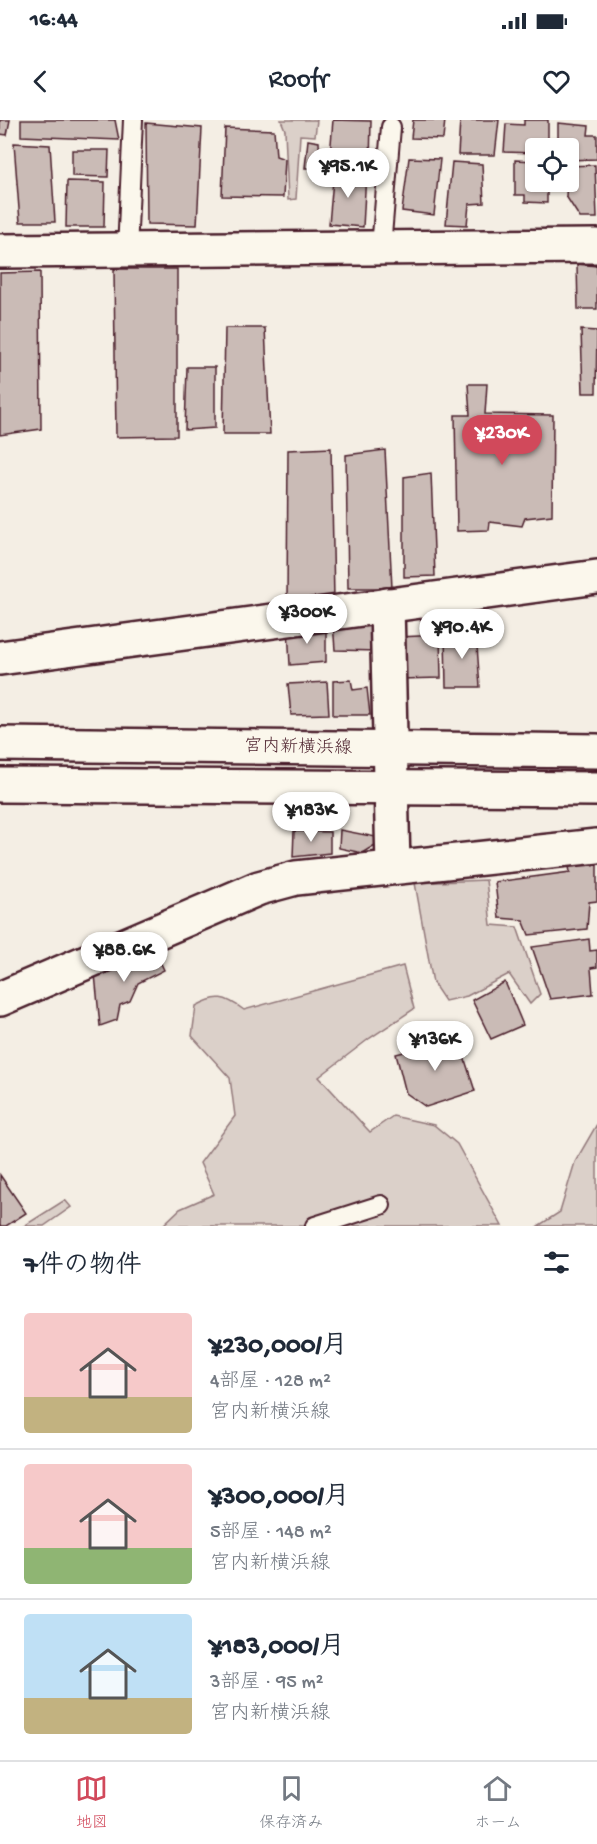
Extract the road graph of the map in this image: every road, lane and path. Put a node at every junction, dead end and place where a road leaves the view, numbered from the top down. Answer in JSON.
{"nodes":[{"id":1,"x":133,"y":120,"type":"edge"},
{"id":2,"x":391,"y":127,"type":"dead end"},
{"id":3,"x":597,"y":246,"type":"edge"},
{"id":4,"x":381,"y":248,"type":"junction"},
{"id":5,"x":0,"y":251,"type":"edge"},
{"id":6,"x":127,"y":251,"type":"junction"},
{"id":7,"x":597,"y":576,"type":"edge"},
{"id":8,"x":387,"y":605,"type":"junction"},
{"id":9,"x":0,"y":658,"type":"edge"},
{"id":10,"x":0,"y":744,"type":"edge"},
{"id":11,"x":390,"y":749,"type":"junction"},
{"id":12,"x":597,"y":751,"type":"edge"},
{"id":13,"x":0,"y":785,"type":"edge"},
{"id":14,"x":391,"y":788,"type":"junction"},
{"id":15,"x":597,"y":789,"type":"edge"},
{"id":16,"x":597,"y":846,"type":"edge"},
{"id":17,"x":393,"y":867,"type":"junction"},
{"id":18,"x":0,"y":999,"type":"edge"},
{"id":19,"x":381,"y":1206,"type":"dead end"},
{"id":20,"x":315,"y":1226,"type":"edge"}],
"edges":[{"from":1,"to":6,"type":"lane"},
{"from":2,"to":4,"type":"lane"},
{"from":3,"to":4,"type":"street"},
{"from":4,"to":6,"type":"street"},
{"from":5,"to":6,"type":"street"},
{"from":7,"to":8,"type":"street"},
{"from":8,"to":9,"type":"street"},
{"from":8,"to":11,"type":"street"},
{"from":10,"to":11,"type":"street","name":"宮内新横浜線"},
{"from":11,"to":12,"type":"street","name":"宮内新横浜線"},
{"from":11,"to":14,"type":"street"},
{"from":13,"to":14,"type":"street"},
{"from":14,"to":15,"type":"street"},
{"from":14,"to":17,"type":"street"},
{"from":16,"to":17,"type":"street"},
{"from":17,"to":18,"type":"street"},
{"from":19,"to":20,"type":"lane"}]}
